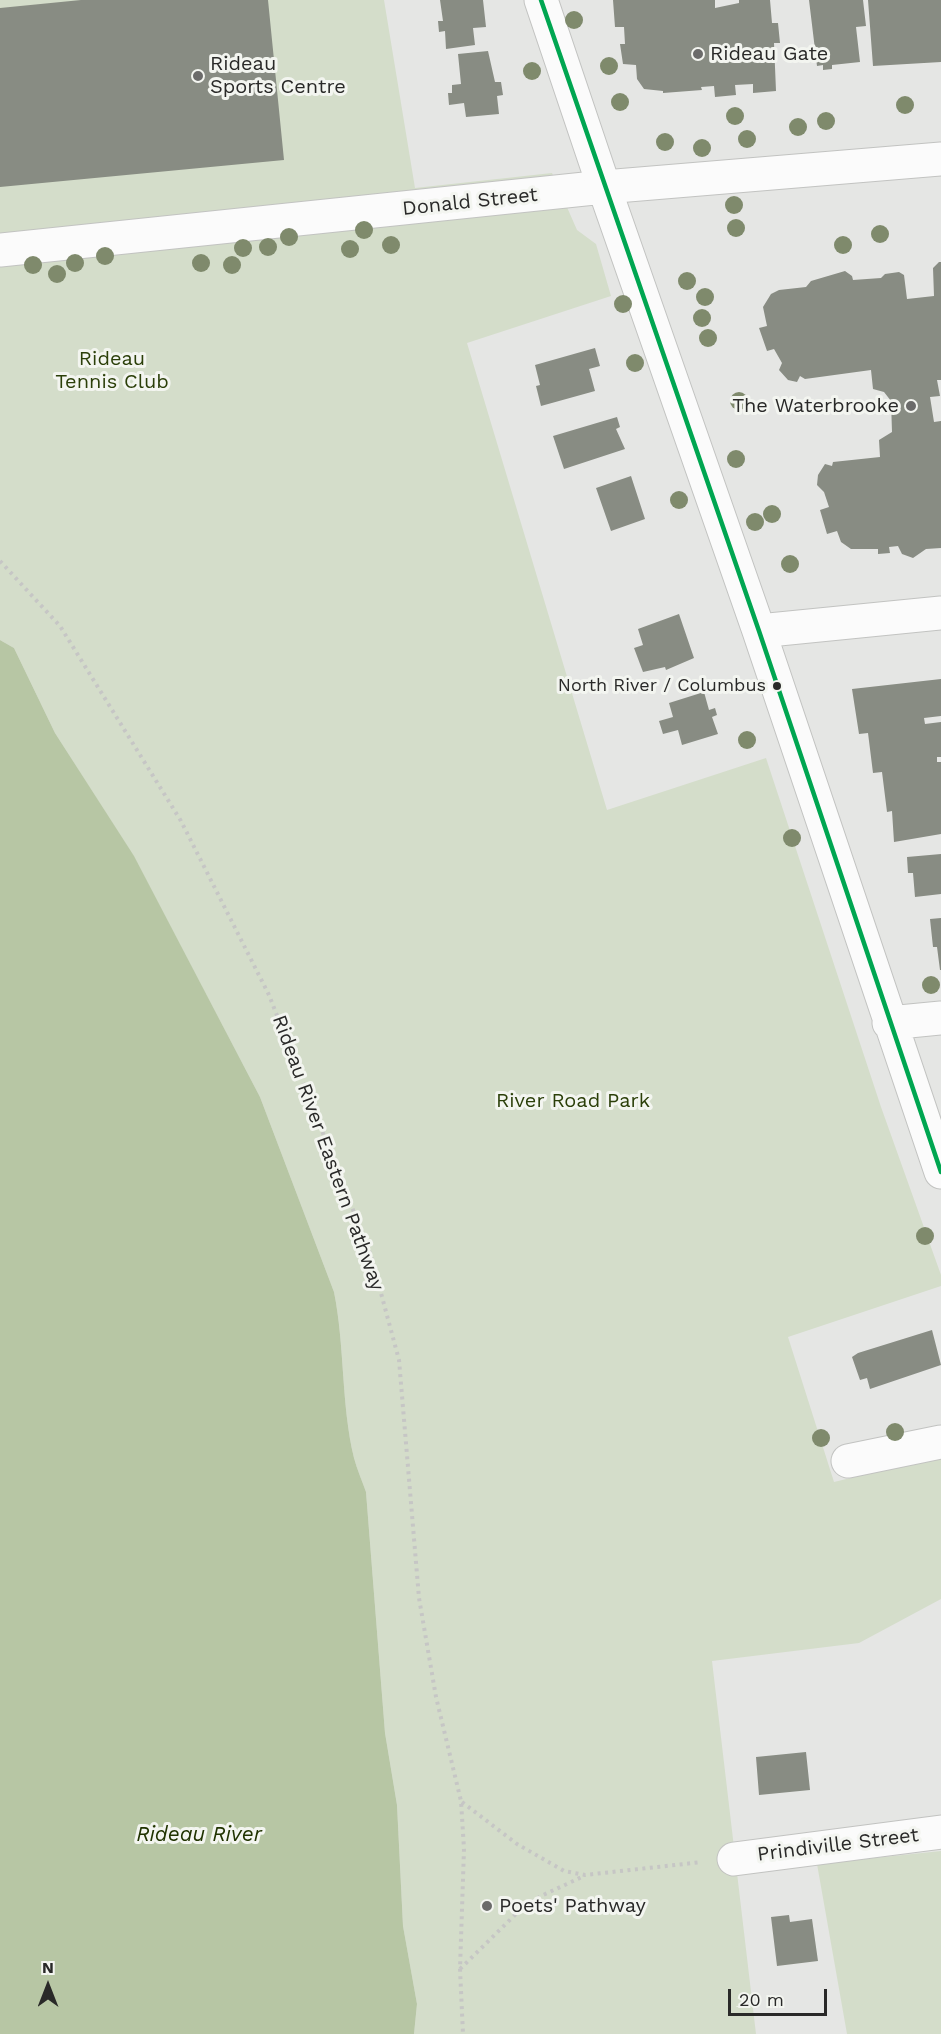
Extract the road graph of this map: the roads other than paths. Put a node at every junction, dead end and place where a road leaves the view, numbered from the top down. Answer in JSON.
{"nodes":[{"id":1,"x":541,"y":0,"type":"edge"},
{"id":2,"x":941,"y":159,"type":"edge"},
{"id":3,"x":604,"y":187,"type":"junction"},
{"id":4,"x":0,"y":250,"type":"edge"},
{"id":5,"x":941,"y":613,"type":"edge"},
{"id":6,"x":759,"y":630,"type":"junction"},
{"id":7,"x":941,"y":1018,"type":"edge"},
{"id":8,"x":889,"y":1023,"type":"junction"},
{"id":9,"x":941,"y":1172,"type":"edge"},
{"id":10,"x":941,"y":1442,"type":"edge"},
{"id":11,"x":848,"y":1461,"type":"dead end"},
{"id":12,"x":941,"y":1832,"type":"edge"},
{"id":13,"x":734,"y":1859,"type":"road end"}],
"edges":[{"from":1,"to":3,"type":"street"},
{"from":2,"to":3,"type":"street","name":"Donald Street"},
{"from":3,"to":4,"type":"street","name":"Donald Street"},
{"from":3,"to":6,"type":"street"},
{"from":5,"to":6,"type":"street"},
{"from":6,"to":8,"type":"street"},
{"from":7,"to":8,"type":"street"},
{"from":8,"to":9,"type":"street"},
{"from":10,"to":11,"type":"street"},
{"from":12,"to":13,"type":"street","name":"Prindiville Street"}]}
